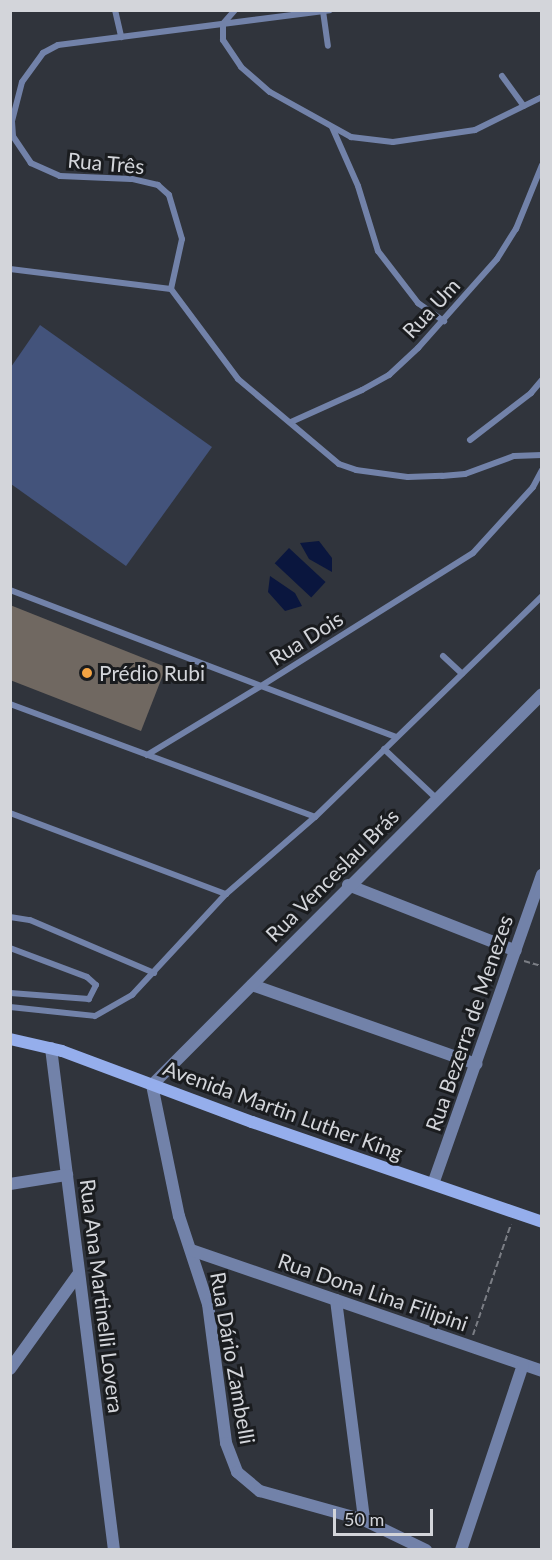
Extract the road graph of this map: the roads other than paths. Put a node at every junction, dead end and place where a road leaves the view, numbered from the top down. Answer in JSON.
{"nodes":[{"id":1,"x":115,"y":10,"type":"edge"},
{"id":2,"x":235,"y":10,"type":"edge"},
{"id":3,"x":327,"y":11,"type":"edge"},
{"id":4,"x":223,"y":24,"type":"junction"},
{"id":5,"x":121,"y":37,"type":"junction"},
{"id":6,"x":328,"y":46,"type":"dead end"},
{"id":7,"x":502,"y":76,"type":"dead end"},
{"id":8,"x":542,"y":97,"type":"edge"},
{"id":9,"x":524,"y":106,"type":"junction"},
{"id":10,"x":332,"y":127,"type":"junction"},
{"id":11,"x":542,"y":165,"type":"edge"},
{"id":12,"x":10,"y":269,"type":"edge"},
{"id":13,"x":171,"y":289,"type":"junction"},
{"id":14,"x":444,"y":321,"type":"junction"},
{"id":15,"x":542,"y":380,"type":"edge"},
{"id":16,"x":291,"y":422,"type":"junction"},
{"id":17,"x":470,"y":440,"type":"dead end"},
{"id":18,"x":542,"y":455,"type":"edge"},
{"id":19,"x":542,"y":470,"type":"edge"},
{"id":20,"x":10,"y":590,"type":"edge"},
{"id":21,"x":542,"y":596,"type":"edge"},
{"id":22,"x":443,"y":656,"type":"dead end"},
{"id":23,"x":462,"y":674,"type":"junction"},
{"id":24,"x":261,"y":686,"type":"junction"},
{"id":25,"x":542,"y":694,"type":"edge"},
{"id":26,"x":10,"y":704,"type":"edge"},
{"id":27,"x":526,"y":708,"type":"junction"},
{"id":28,"x":542,"y":708,"type":"edge"},
{"id":29,"x":396,"y":737,"type":"junction"},
{"id":30,"x":384,"y":749,"type":"junction"},
{"id":31,"x":147,"y":755,"type":"junction"},
{"id":32,"x":436,"y":798,"type":"junction"},
{"id":33,"x":10,"y":813,"type":"edge"},
{"id":34,"x":315,"y":817,"type":"junction"},
{"id":35,"x":542,"y":875,"type":"edge"},
{"id":36,"x":348,"y":885,"type":"junction"},
{"id":37,"x":226,"y":894,"type":"junction"},
{"id":38,"x":10,"y":917,"type":"edge"},
{"id":39,"x":10,"y":948,"type":"edge"},
{"id":40,"x":514,"y":954,"type":"junction"},
{"id":41,"x":154,"y":973,"type":"junction"},
{"id":42,"x":252,"y":985,"type":"junction"},
{"id":43,"x":10,"y":993,"type":"edge"},
{"id":44,"x":10,"y":1007,"type":"edge"},
{"id":45,"x":10,"y":1039,"type":"edge"},
{"id":46,"x":51,"y":1048,"type":"junction"},
{"id":47,"x":476,"y":1064,"type":"junction"},
{"id":48,"x":152,"y":1084,"type":"junction"},
{"id":49,"x":67,"y":1175,"type":"junction"},
{"id":50,"x":10,"y":1184,"type":"edge"},
{"id":51,"x":433,"y":1184,"type":"junction"},
{"id":52,"x":542,"y":1222,"type":"edge"},
{"id":53,"x":191,"y":1250,"type":"junction"},
{"id":54,"x":80,"y":1273,"type":"junction"},
{"id":55,"x":336,"y":1300,"type":"junction"},
{"id":56,"x":523,"y":1365,"type":"junction"},
{"id":57,"x":10,"y":1369,"type":"edge"},
{"id":58,"x":542,"y":1371,"type":"edge"},
{"id":59,"x":364,"y":1520,"type":"junction"},
{"id":60,"x":114,"y":1550,"type":"edge"},
{"id":61,"x":426,"y":1550,"type":"edge"},
{"id":62,"x":461,"y":1550,"type":"edge"}],
"edges":[{"from":1,"to":5,"type":"lane"},
{"from":2,"to":4,"type":"lane"},
{"from":3,"to":4,"type":"lane","name":"Rua Três"},
{"from":3,"to":6,"type":"lane"},
{"from":4,"to":5,"type":"lane","name":"Rua Três"},
{"from":4,"to":10,"type":"lane"},
{"from":5,"to":13,"type":"lane","name":"Rua Três"},
{"from":7,"to":9,"type":"lane"},
{"from":8,"to":9,"type":"lane"},
{"from":9,"to":10,"type":"lane"},
{"from":10,"to":14,"type":"lane"},
{"from":11,"to":14,"type":"lane","name":"Rua Um"},
{"from":12,"to":13,"type":"lane"},
{"from":13,"to":16,"type":"lane"},
{"from":14,"to":16,"type":"lane","name":"Rua Um"},
{"from":15,"to":17,"type":"lane"},
{"from":16,"to":18,"type":"lane"},
{"from":19,"to":24,"type":"lane","name":"Rua Dois"},
{"from":20,"to":24,"type":"lane","name":"Rua Dois"},
{"from":21,"to":23,"type":"lane"},
{"from":22,"to":23,"type":"lane"},
{"from":23,"to":29,"type":"lane"},
{"from":24,"to":29,"type":"lane"},
{"from":24,"to":31,"type":"lane"},
{"from":25,"to":27,"type":"street","name":"Rua Venceslau Brás"},
{"from":26,"to":31,"type":"lane"},
{"from":27,"to":28,"type":"street"},
{"from":27,"to":32,"type":"street","name":"Rua Venceslau Brás"},
{"from":29,"to":30,"type":"lane"},
{"from":30,"to":32,"type":"lane"},
{"from":30,"to":34,"type":"lane"},
{"from":31,"to":34,"type":"lane"},
{"from":32,"to":36,"type":"street","name":"Rua Venceslau Brás"},
{"from":33,"to":37,"type":"lane"},
{"from":34,"to":37,"type":"lane"},
{"from":35,"to":40,"type":"street","name":"Rua Bezerra de Menezes"},
{"from":36,"to":40,"type":"street"},
{"from":36,"to":42,"type":"street","name":"Rua Venceslau Brás"},
{"from":37,"to":41,"type":"lane"},
{"from":38,"to":41,"type":"lane"},
{"from":39,"to":43,"type":"lane"},
{"from":40,"to":47,"type":"street","name":"Rua Bezerra de Menezes"},
{"from":41,"to":44,"type":"lane"},
{"from":42,"to":47,"type":"street"},
{"from":42,"to":48,"type":"street","name":"Rua Venceslau Brás"},
{"from":45,"to":46,"type":"main road","name":"Avenida Martin Luther King"},
{"from":46,"to":48,"type":"main road","name":"Avenida Martin Luther King"},
{"from":46,"to":49,"type":"street","name":"Rua Ana Martinelli Lovera"},
{"from":47,"to":51,"type":"street","name":"Rua Bezerra de Menezes"},
{"from":48,"to":51,"type":"main road","name":"Avenida Martin Luther King"},
{"from":48,"to":53,"type":"street","name":"Rua Dário Zambelli"},
{"from":49,"to":50,"type":"street"},
{"from":49,"to":54,"type":"street","name":"Rua Ana Martinelli Lovera"},
{"from":51,"to":52,"type":"main road","name":"Avenida Martin Luther King"},
{"from":53,"to":55,"type":"street","name":"Rua Dona Lina Filipini"},
{"from":53,"to":59,"type":"street","name":"Rua Dário Zambelli"},
{"from":54,"to":57,"type":"street"},
{"from":54,"to":60,"type":"street","name":"Rua Ana Martinelli Lovera"},
{"from":55,"to":56,"type":"street","name":"Rua Dona Lina Filipini"},
{"from":55,"to":59,"type":"street"},
{"from":56,"to":58,"type":"street","name":"Rua Dona Lina Filipini"},
{"from":56,"to":62,"type":"street"},
{"from":59,"to":61,"type":"street","name":"Rua Dário Zambelli"}]}
